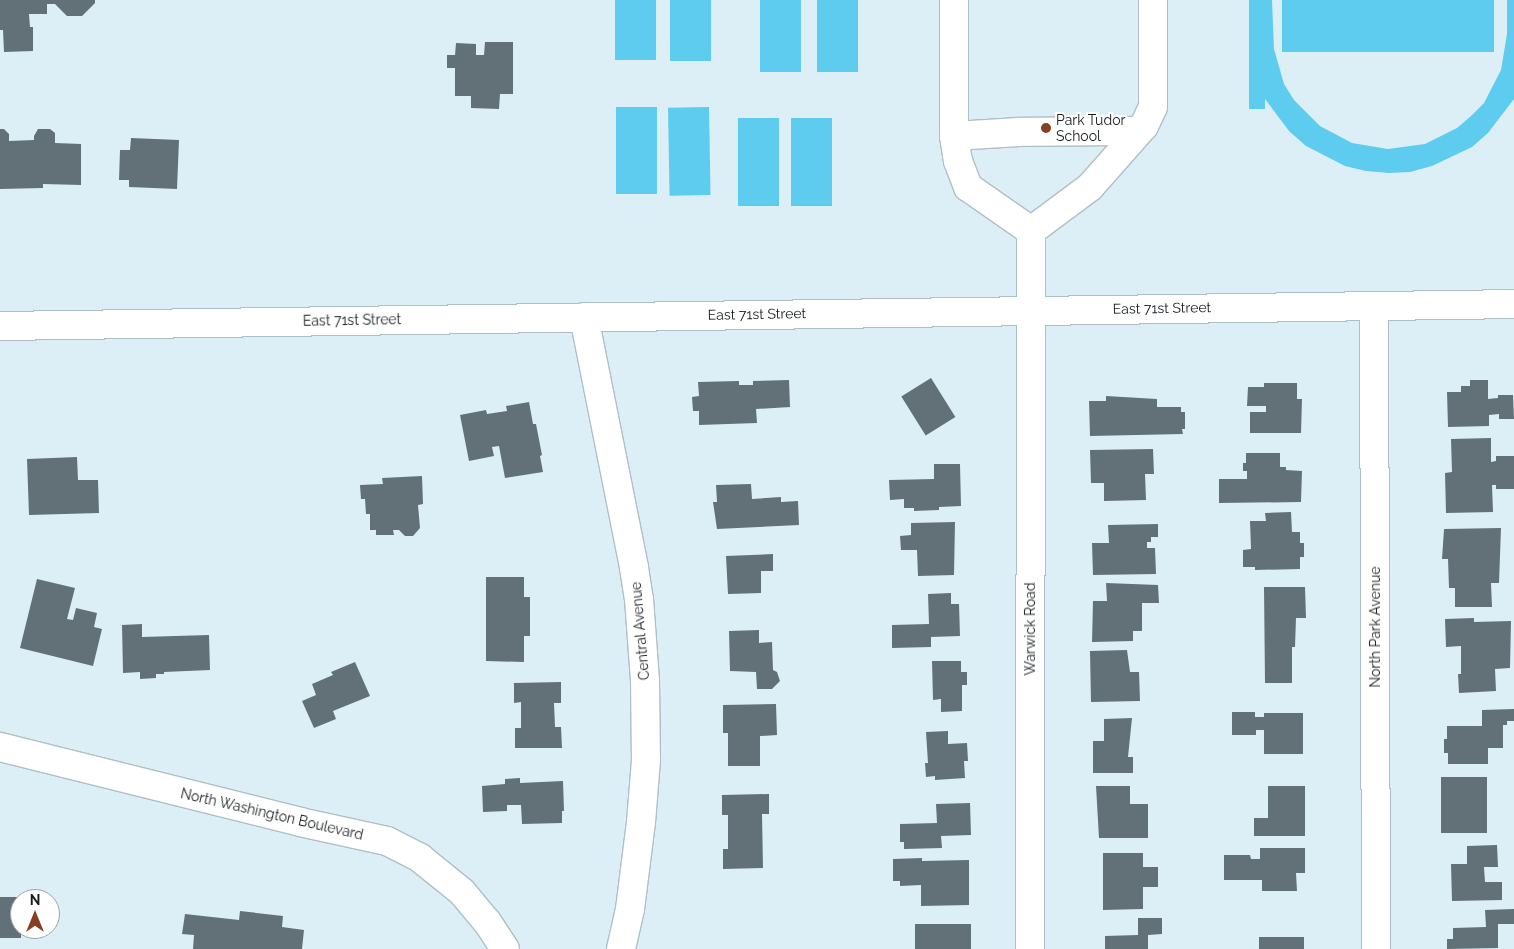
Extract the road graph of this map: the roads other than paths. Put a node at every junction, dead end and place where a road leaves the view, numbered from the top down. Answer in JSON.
{"nodes":[{"id":1,"x":954,"y":0,"type":"edge"},
{"id":2,"x":1153,"y":0,"type":"edge"},
{"id":3,"x":1138,"y":131,"type":"junction"},
{"id":4,"x":954,"y":136,"type":"junction"},
{"id":5,"x":1031,"y":231,"type":"junction"},
{"id":6,"x":1514,"y":304,"type":"edge"},
{"id":7,"x":1374,"y":306,"type":"junction"},
{"id":8,"x":1031,"y":310,"type":"junction"},
{"id":9,"x":584,"y":317,"type":"junction"},
{"id":10,"x":0,"y":326,"type":"edge"},
{"id":11,"x":0,"y":747,"type":"edge"},
{"id":12,"x":506,"y":949,"type":"edge"},
{"id":13,"x":621,"y":949,"type":"edge"},
{"id":14,"x":1030,"y":949,"type":"edge"},
{"id":15,"x":1376,"y":949,"type":"edge"}],
"edges":[{"from":1,"to":4,"type":"street"},
{"from":2,"to":3,"type":"street"},
{"from":3,"to":4,"type":"street"},
{"from":3,"to":5,"type":"street"},
{"from":4,"to":5,"type":"street"},
{"from":5,"to":8,"type":"street","name":"Warwick Road"},
{"from":6,"to":7,"type":"street","name":"East 71st Street"},
{"from":7,"to":8,"type":"street","name":"East 71st Street"},
{"from":7,"to":15,"type":"street","name":"North Park Avenue"},
{"from":8,"to":9,"type":"street","name":"East 71st Street"},
{"from":8,"to":14,"type":"street","name":"Warwick Road"},
{"from":9,"to":10,"type":"street","name":"East 71st Street"},
{"from":9,"to":13,"type":"street","name":"Central Avenue"},
{"from":11,"to":12,"type":"street","name":"North Washington Boulevard"}]}
